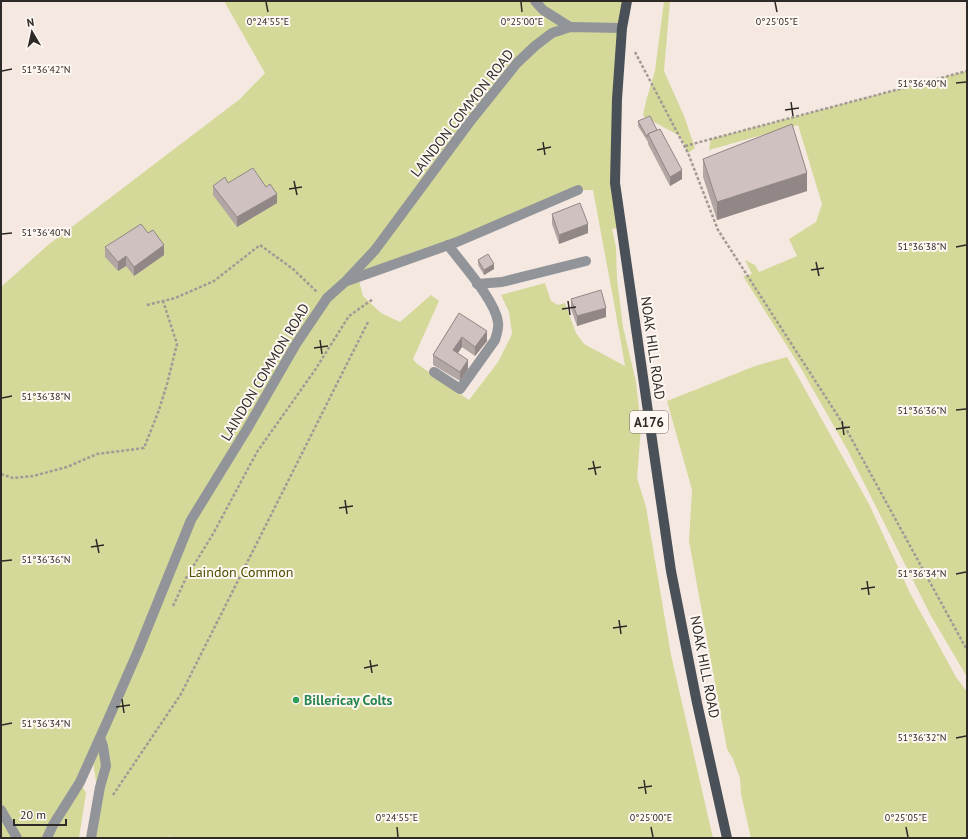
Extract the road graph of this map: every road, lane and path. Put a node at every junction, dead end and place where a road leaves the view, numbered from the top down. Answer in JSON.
{"nodes":[{"id":1,"x":534,"y":1,"type":"edge"},
{"id":2,"x":627,"y":1,"type":"edge"},
{"id":3,"x":570,"y":27,"type":"junction"},
{"id":4,"x":622,"y":28,"type":"junction"},
{"id":5,"x":633,"y":48,"type":"dead end"},
{"id":6,"x":967,"y":71,"type":"edge"},
{"id":7,"x":685,"y":146,"type":"junction"},
{"id":8,"x":578,"y":190,"type":"dead end"},
{"id":9,"x":448,"y":245,"type":"junction"},
{"id":10,"x":586,"y":261,"type":"dead end"},
{"id":11,"x":346,"y":282,"type":"junction"},
{"id":12,"x":477,"y":284,"type":"junction"},
{"id":13,"x":327,"y":298,"type":"junction"},
{"id":14,"x":373,"y":299,"type":"dead end"},
{"id":15,"x":164,"y":301,"type":"junction"},
{"id":16,"x":147,"y":305,"type":"dead end"},
{"id":17,"x":368,"y":322,"type":"dead end"},
{"id":18,"x":434,"y":372,"type":"dead end"},
{"id":19,"x":1,"y":474,"type":"edge"},
{"id":20,"x":172,"y":609,"type":"dead end"},
{"id":21,"x":967,"y":650,"type":"edge"},
{"id":22,"x":100,"y":738,"type":"junction"},
{"id":23,"x":98,"y":800,"type":"junction"},
{"id":24,"x":1,"y":810,"type":"edge"},
{"id":25,"x":17,"y":838,"type":"edge"},
{"id":26,"x":48,"y":838,"type":"edge"},
{"id":27,"x":91,"y":838,"type":"edge"},
{"id":28,"x":727,"y":838,"type":"edge"}],
"edges":[{"from":1,"to":3,"type":"street"},
{"from":2,"to":4,"type":"main road","name":"NOAK HILL ROAD","number":"A176"},
{"from":3,"to":4,"type":"street","name":"LAINDON COMMON ROAD"},
{"from":3,"to":11,"type":"street","name":"LAINDON COMMON ROAD"},
{"from":4,"to":28,"type":"main road","name":"NOAK HILL ROAD","number":"A176"},
{"from":5,"to":7,"type":"path"},
{"from":6,"to":7,"type":"path"},
{"from":7,"to":21,"type":"path"},
{"from":8,"to":9,"type":"street"},
{"from":9,"to":11,"type":"street"},
{"from":9,"to":12,"type":"street"},
{"from":10,"to":12,"type":"street"},
{"from":11,"to":13,"type":"street","name":"LAINDON COMMON ROAD"},
{"from":12,"to":18,"type":"street"},
{"from":13,"to":15,"type":"path"},
{"from":13,"to":22,"type":"street","name":"LAINDON COMMON ROAD"},
{"from":14,"to":20,"type":"path"},
{"from":15,"to":16,"type":"path"},
{"from":15,"to":19,"type":"path"},
{"from":17,"to":23,"type":"path"},
{"from":22,"to":23,"type":"street"},
{"from":22,"to":26,"type":"street","name":"LAINDON COMMON ROAD"},
{"from":23,"to":27,"type":"street"},
{"from":24,"to":25,"type":"street"}]}
